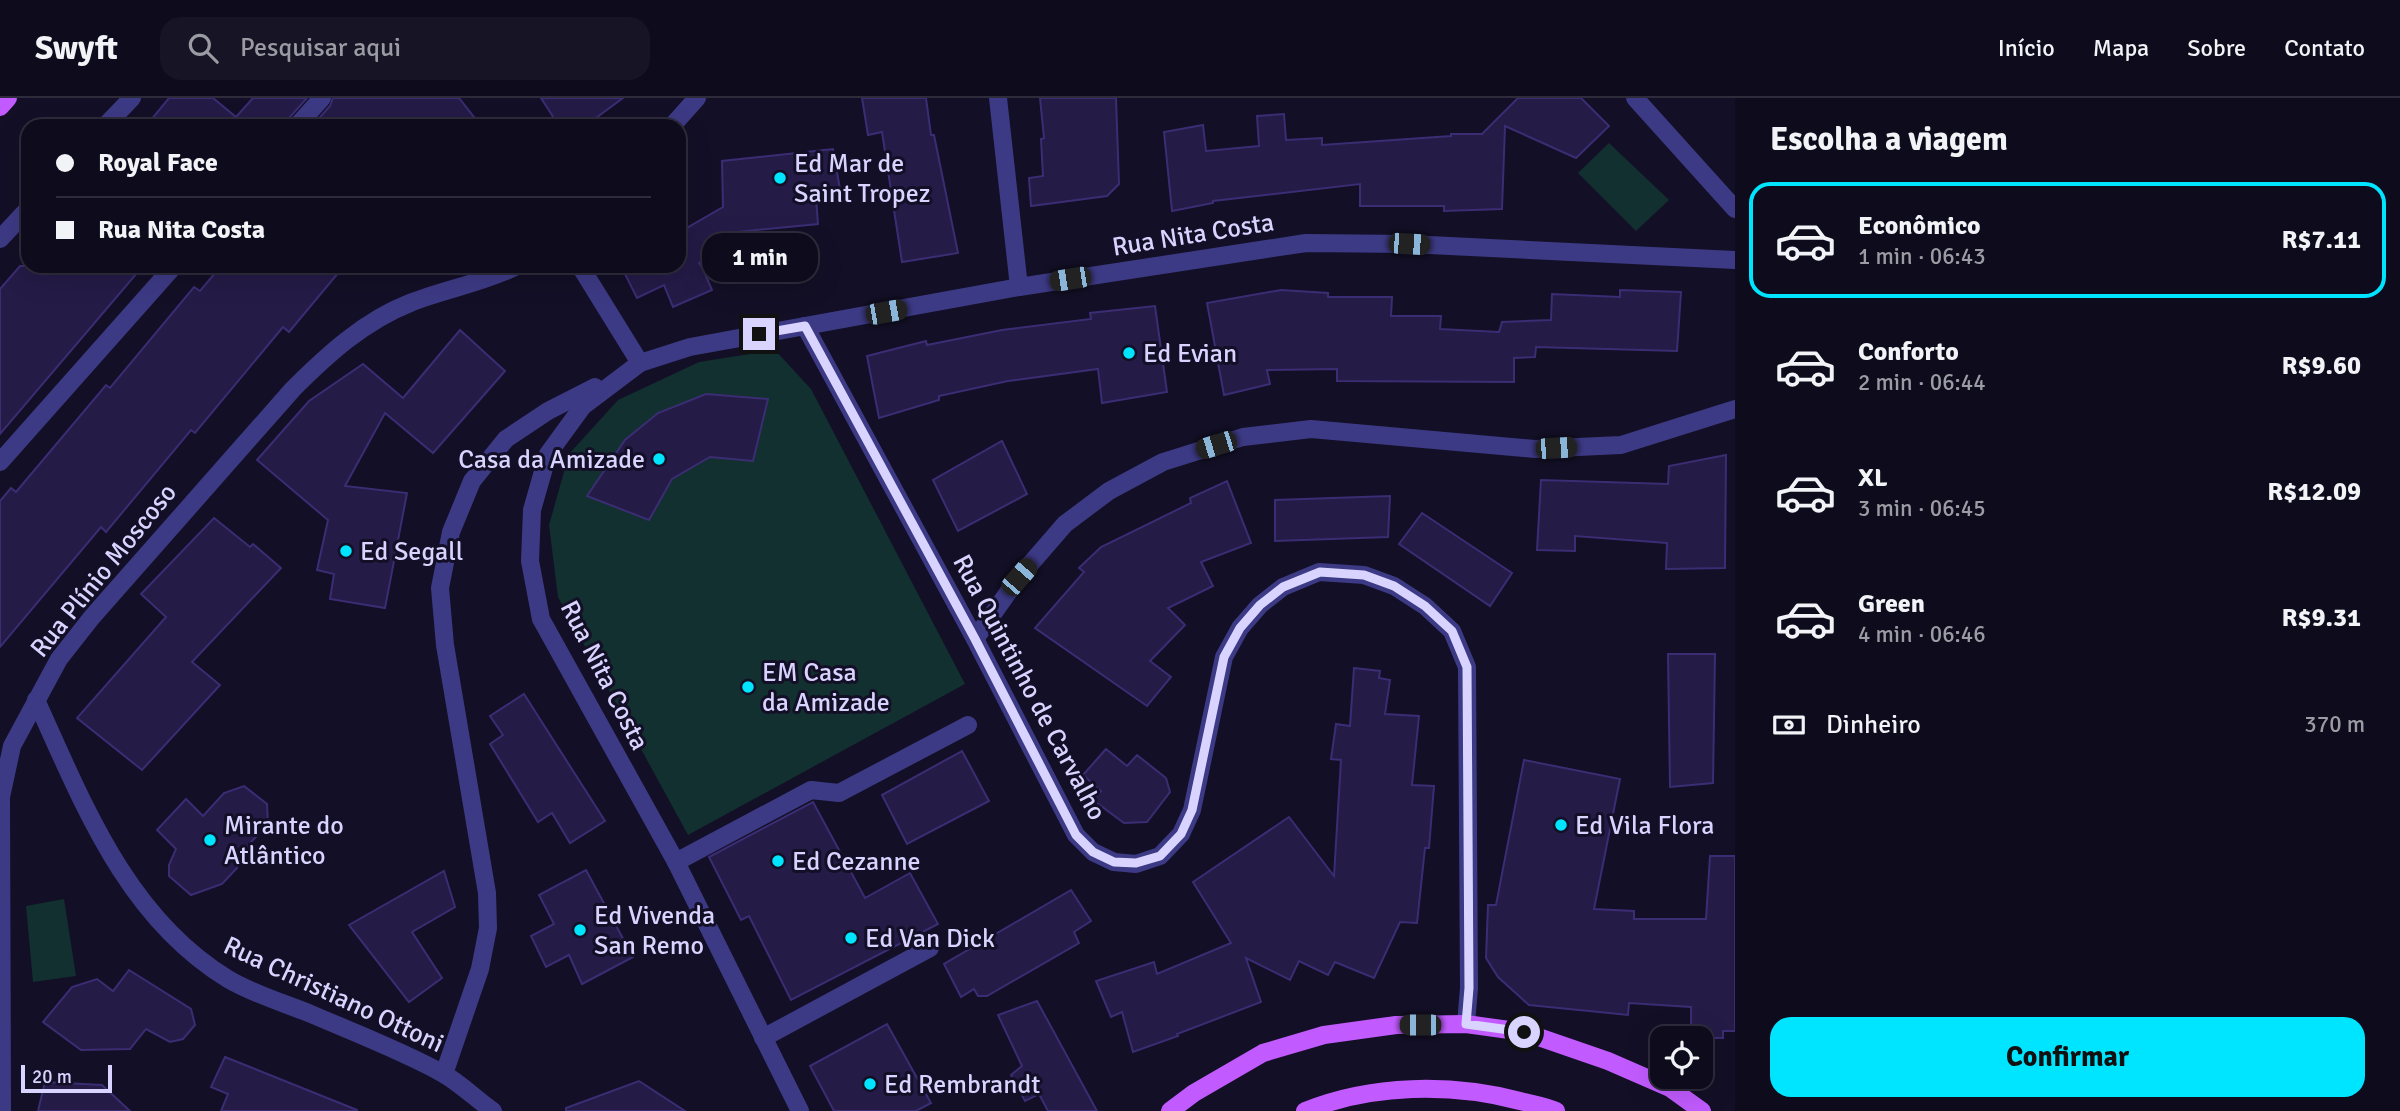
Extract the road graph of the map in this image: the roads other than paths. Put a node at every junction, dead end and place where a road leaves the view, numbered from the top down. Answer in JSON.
{"nodes":[{"id":1,"x":8,"y":98,"type":"edge"},
{"id":2,"x":132,"y":98,"type":"edge"},
{"id":3,"x":322,"y":98,"type":"edge"},
{"id":4,"x":698,"y":98,"type":"edge"},
{"id":5,"x":998,"y":98,"type":"edge"},
{"id":6,"x":1635,"y":98,"type":"edge"},
{"id":7,"x":0,"y":107,"type":"edge"},
{"id":8,"x":112,"y":119,"type":"edge"},
{"id":9,"x":303,"y":119,"type":"edge"},
{"id":10,"x":679,"y":119,"type":"edge"},
{"id":11,"x":1735,"y":209,"type":"edge"},
{"id":12,"x":21,"y":216,"type":"edge"},
{"id":13,"x":0,"y":239,"type":"edge"},
{"id":14,"x":1735,"y":260,"type":"edge"},
{"id":15,"x":168,"y":273,"type":"edge"},
{"id":16,"x":499,"y":273,"type":"edge"},
{"id":17,"x":584,"y":273,"type":"edge"},
{"id":18,"x":1019,"y":288,"type":"junction"},
{"id":19,"x":805,"y":326,"type":"junction"},
{"id":20,"x":640,"y":363,"type":"junction"},
{"id":21,"x":1735,"y":409,"type":"edge"},
{"id":22,"x":0,"y":462,"type":"edge"},
{"id":23,"x":975,"y":639,"type":"junction"},
{"id":24,"x":36,"y":700,"type":"junction"},
{"id":25,"x":968,"y":725,"type":"dead end"},
{"id":26,"x":676,"y":862,"type":"junction"},
{"id":27,"x":930,"y":948,"type":"dead end"},
{"id":28,"x":1466,"y":1024,"type":"junction"},
{"id":29,"x":763,"y":1038,"type":"junction"},
{"id":30,"x":443,"y":1074,"type":"junction"},
{"id":31,"x":2,"y":1111,"type":"edge"},
{"id":32,"x":493,"y":1111,"type":"edge"},
{"id":33,"x":800,"y":1111,"type":"edge"},
{"id":34,"x":1170,"y":1111,"type":"edge"},
{"id":35,"x":1305,"y":1111,"type":"edge"},
{"id":36,"x":1556,"y":1111,"type":"edge"},
{"id":37,"x":1702,"y":1111,"type":"edge"}],
"edges":[{"from":1,"to":7,"type":"main road"},
{"from":2,"to":8,"type":"street"},
{"from":3,"to":9,"type":"street"},
{"from":4,"to":10,"type":"street"},
{"from":5,"to":18,"type":"street"},
{"from":6,"to":11,"type":"street"},
{"from":12,"to":13,"type":"street"},
{"from":14,"to":18,"type":"street","name":"Rua Nita Costa"},
{"from":15,"to":22,"type":"street"},
{"from":16,"to":24,"type":"street","name":"Rua Plínio Moscoso"},
{"from":17,"to":20,"type":"street"},
{"from":18,"to":19,"type":"street","name":"Rua Nita Costa"},
{"from":19,"to":20,"type":"street","name":"Rua Nita Costa"},
{"from":19,"to":23,"type":"street","name":"Rua Quintinho de Carvalho"},
{"from":20,"to":26,"type":"street","name":"Rua Nita Costa"},
{"from":20,"to":30,"type":"street"},
{"from":21,"to":23,"type":"street"},
{"from":23,"to":28,"type":"street","name":"Rua Quintinho de Carvalho"},
{"from":24,"to":30,"type":"street","name":"Rua Christiano Ottoni"},
{"from":24,"to":31,"type":"street","name":"Rua Plínio Moscoso"},
{"from":25,"to":26,"type":"street"},
{"from":26,"to":29,"type":"street","name":"Rua Nita Costa"},
{"from":27,"to":29,"type":"street"},
{"from":28,"to":34,"type":"main road"},
{"from":28,"to":37,"type":"main road"},
{"from":29,"to":33,"type":"street","name":"Rua Nita Costa"},
{"from":30,"to":32,"type":"street","name":"Rua Christiano Ottoni"},
{"from":35,"to":36,"type":"main road"}]}
